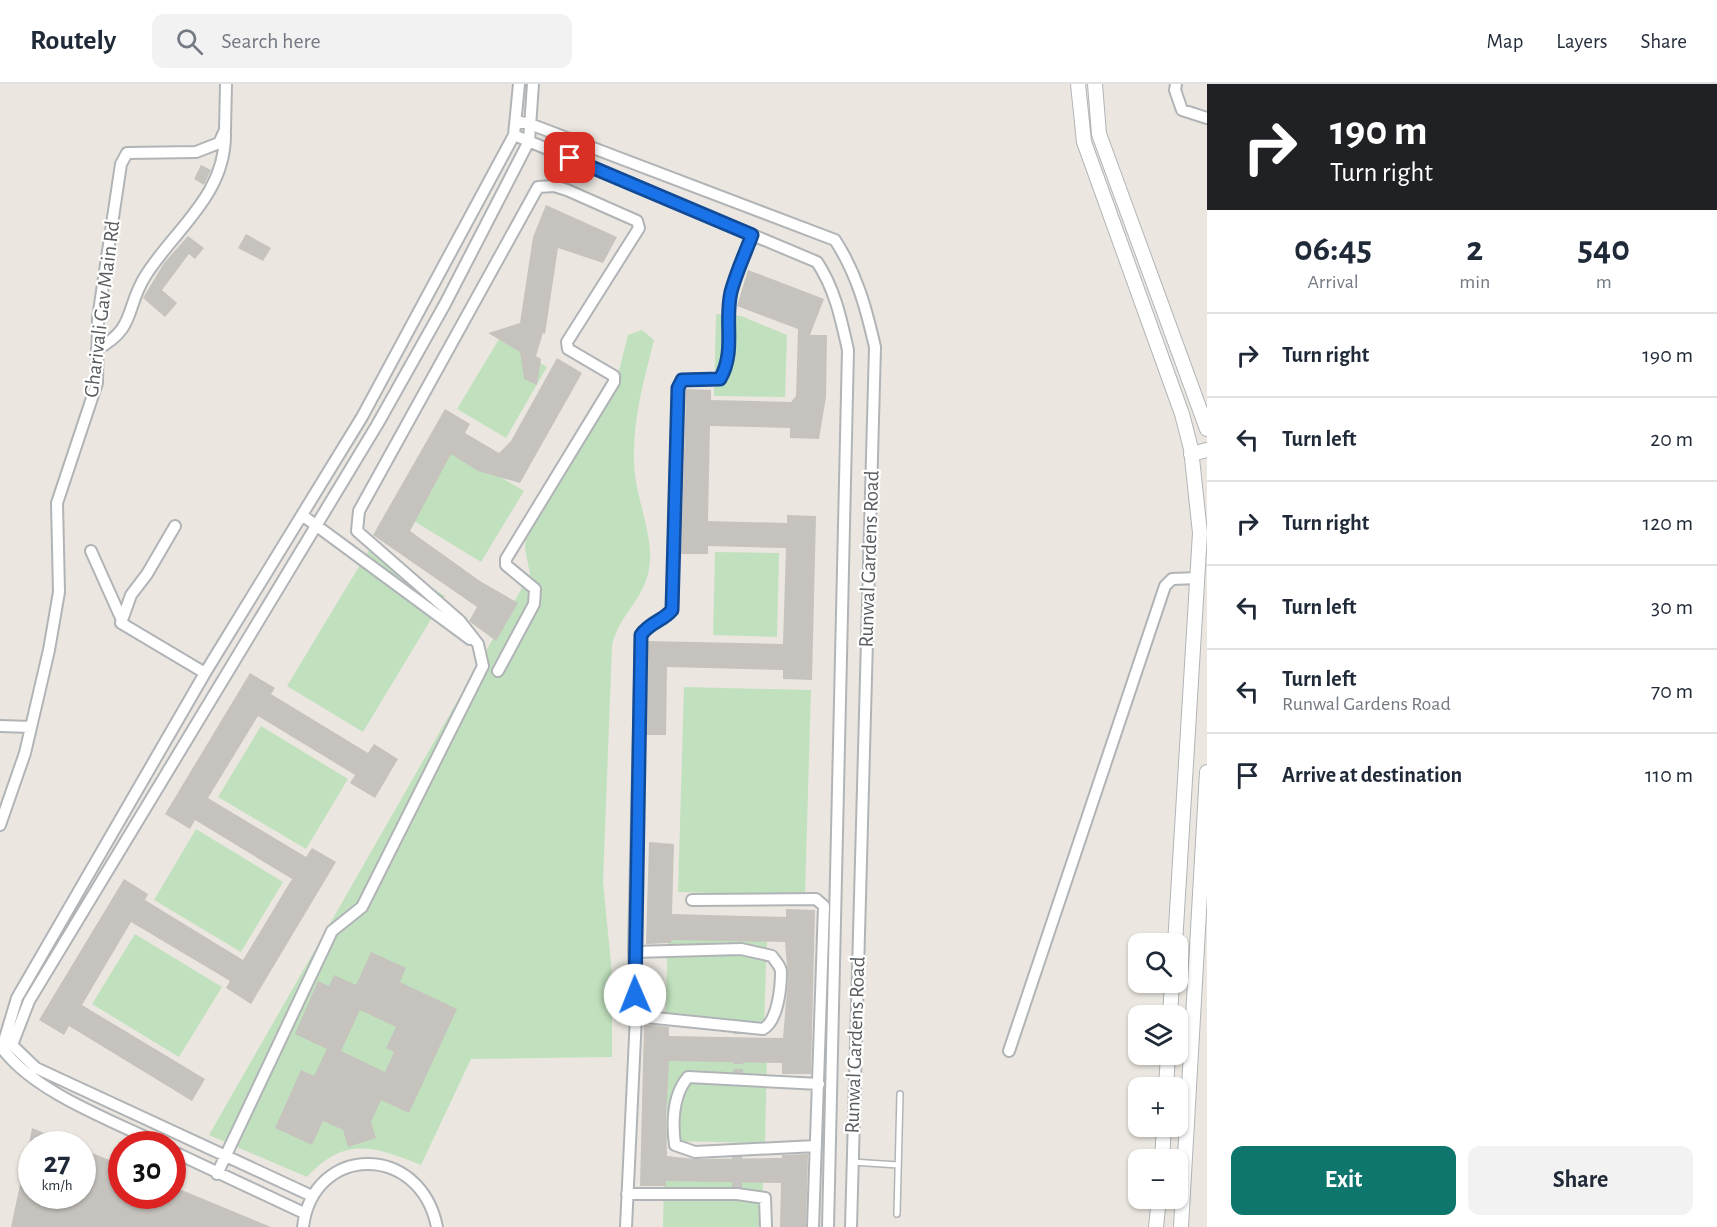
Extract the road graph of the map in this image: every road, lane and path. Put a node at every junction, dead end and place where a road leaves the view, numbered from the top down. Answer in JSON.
{"nodes":[{"id":1,"x":226,"y":84,"type":"edge"},
{"id":2,"x":519,"y":84,"type":"edge"},
{"id":3,"x":533,"y":84,"type":"edge"},
{"id":4,"x":1078,"y":84,"type":"edge"},
{"id":5,"x":1095,"y":84,"type":"edge"},
{"id":6,"x":1176,"y":84,"type":"edge"},
{"id":7,"x":1207,"y":118,"type":"edge"},
{"id":8,"x":516,"y":121,"type":"junction"},
{"id":9,"x":530,"y":124,"type":"junction"},
{"id":10,"x":225,"y":130,"type":"junction"},
{"id":11,"x":514,"y":135,"type":"junction"},
{"id":12,"x":529,"y":141,"type":"junction"},
{"id":13,"x":752,"y":235,"type":"junction"},
{"id":14,"x":98,"y":349,"type":"junction"},
{"id":15,"x":1207,"y":429,"type":"edge"},
{"id":16,"x":1207,"y":450,"type":"edge"},
{"id":17,"x":1191,"y":454,"type":"junction"},
{"id":18,"x":302,"y":514,"type":"junction"},
{"id":19,"x":316,"y":524,"type":"junction"},
{"id":20,"x":175,"y":526,"type":"dead end"},
{"id":21,"x":91,"y":551,"type":"dead end"},
{"id":22,"x":1198,"y":578,"type":"junction"},
{"id":23,"x":121,"y":618,"type":"junction"},
{"id":24,"x":478,"y":644,"type":"junction"},
{"id":25,"x":498,"y":671,"type":"dead end"},
{"id":26,"x":205,"y":673,"type":"junction"},
{"id":27,"x":0,"y":726,"type":"edge"},
{"id":28,"x":31,"y":727,"type":"junction"},
{"id":29,"x":1207,"y":772,"type":"edge"},
{"id":30,"x":0,"y":825,"type":"edge"},
{"id":31,"x":692,"y":900,"type":"dead end"},
{"id":32,"x":1176,"y":933,"type":"edge"},
{"id":33,"x":634,"y":952,"type":"junction"},
{"id":34,"x":636,"y":1016,"type":"junction"},
{"id":35,"x":7,"y":1046,"type":"junction"},
{"id":36,"x":1009,"y":1051,"type":"dead end"},
{"id":37,"x":819,"y":1084,"type":"junction"},
{"id":38,"x":900,"y":1094,"type":"dead end"},
{"id":39,"x":134,"y":1131,"type":"edge"},
{"id":40,"x":816,"y":1146,"type":"junction"},
{"id":41,"x":225,"y":1156,"type":"junction"},
{"id":42,"x":186,"y":1158,"type":"edge"},
{"id":43,"x":852,"y":1162,"type":"junction"},
{"id":44,"x":898,"y":1165,"type":"junction"},
{"id":45,"x":217,"y":1173,"type":"junction"},
{"id":46,"x":627,"y":1194,"type":"junction"},
{"id":47,"x":312,"y":1196,"type":"junction"},
{"id":48,"x":1158,"y":1209,"type":"edge"},
{"id":49,"x":304,"y":1213,"type":"junction"},
{"id":50,"x":897,"y":1214,"type":"dead end"},
{"id":51,"x":303,"y":1227,"type":"edge"},
{"id":52,"x":437,"y":1227,"type":"edge"},
{"id":53,"x":626,"y":1227,"type":"edge"},
{"id":54,"x":765,"y":1227,"type":"edge"},
{"id":55,"x":813,"y":1227,"type":"edge"},
{"id":56,"x":828,"y":1227,"type":"edge"},
{"id":57,"x":851,"y":1227,"type":"edge"},
{"id":58,"x":1156,"y":1227,"type":"edge"},
{"id":59,"x":1180,"y":1227,"type":"edge"}],
"edges":[{"from":1,"to":10,"type":"street"},
{"from":2,"to":8,"type":"street"},
{"from":3,"to":9,"type":"street"},
{"from":4,"to":17,"type":"street"},
{"from":5,"to":15,"type":"street"},
{"from":6,"to":7,"type":"street"},
{"from":8,"to":9,"type":"street","name":"Runwal Gardens Road"},
{"from":8,"to":11,"type":"street"},
{"from":9,"to":12,"type":"street"},
{"from":9,"to":43,"type":"street","name":"Runwal Gardens Road"},
{"from":10,"to":14,"type":"street"},
{"from":10,"to":14,"type":"street","name":"Gharivali Gav Main Rd"},
{"from":11,"to":12,"type":"street","name":"Runwal Gardens Road"},
{"from":11,"to":18,"type":"street"},
{"from":12,"to":13,"type":"street","name":"Runwal Gardens Road"},
{"from":12,"to":19,"type":"street"},
{"from":13,"to":33,"type":"street"},
{"from":13,"to":56,"type":"street","name":"Runwal Gardens Road"},
{"from":14,"to":28,"type":"street","name":"Gharivali Gav Main Rd"},
{"from":16,"to":17,"type":"street"},
{"from":17,"to":22,"type":"street"},
{"from":18,"to":19,"type":"street"},
{"from":18,"to":26,"type":"street"},
{"from":19,"to":24,"type":"street"},
{"from":19,"to":35,"type":"street"},
{"from":20,"to":23,"type":"street"},
{"from":21,"to":23,"type":"street"},
{"from":22,"to":32,"type":"street"},
{"from":22,"to":36,"type":"street"},
{"from":23,"to":26,"type":"street"},
{"from":24,"to":25,"type":"street"},
{"from":24,"to":41,"type":"street"},
{"from":26,"to":35,"type":"street"},
{"from":27,"to":28,"type":"street"},
{"from":28,"to":30,"type":"street","name":"Gharivali Gav Main Rd"},
{"from":29,"to":59,"type":"street"},
{"from":31,"to":37,"type":"street"},
{"from":33,"to":34,"type":"street"},
{"from":33,"to":34,"type":"street"},
{"from":34,"to":46,"type":"street"},
{"from":35,"to":39,"type":"street"},
{"from":35,"to":41,"type":"street"},
{"from":37,"to":40,"type":"street"},
{"from":37,"to":40,"type":"street"},
{"from":38,"to":44,"type":"lane"},
{"from":40,"to":55,"type":"street"},
{"from":41,"to":45,"type":"street"},
{"from":41,"to":47,"type":"street"},
{"from":42,"to":45,"type":"street"},
{"from":43,"to":44,"type":"lane"},
{"from":43,"to":57,"type":"street","name":"Runwal Gardens Road"},
{"from":44,"to":50,"type":"lane"},
{"from":45,"to":49,"type":"street"},
{"from":46,"to":53,"type":"street"},
{"from":46,"to":54,"type":"street"},
{"from":47,"to":49,"type":"street"},
{"from":47,"to":52,"type":"street"},
{"from":48,"to":58,"type":"street"},
{"from":49,"to":51,"type":"street"}]}
